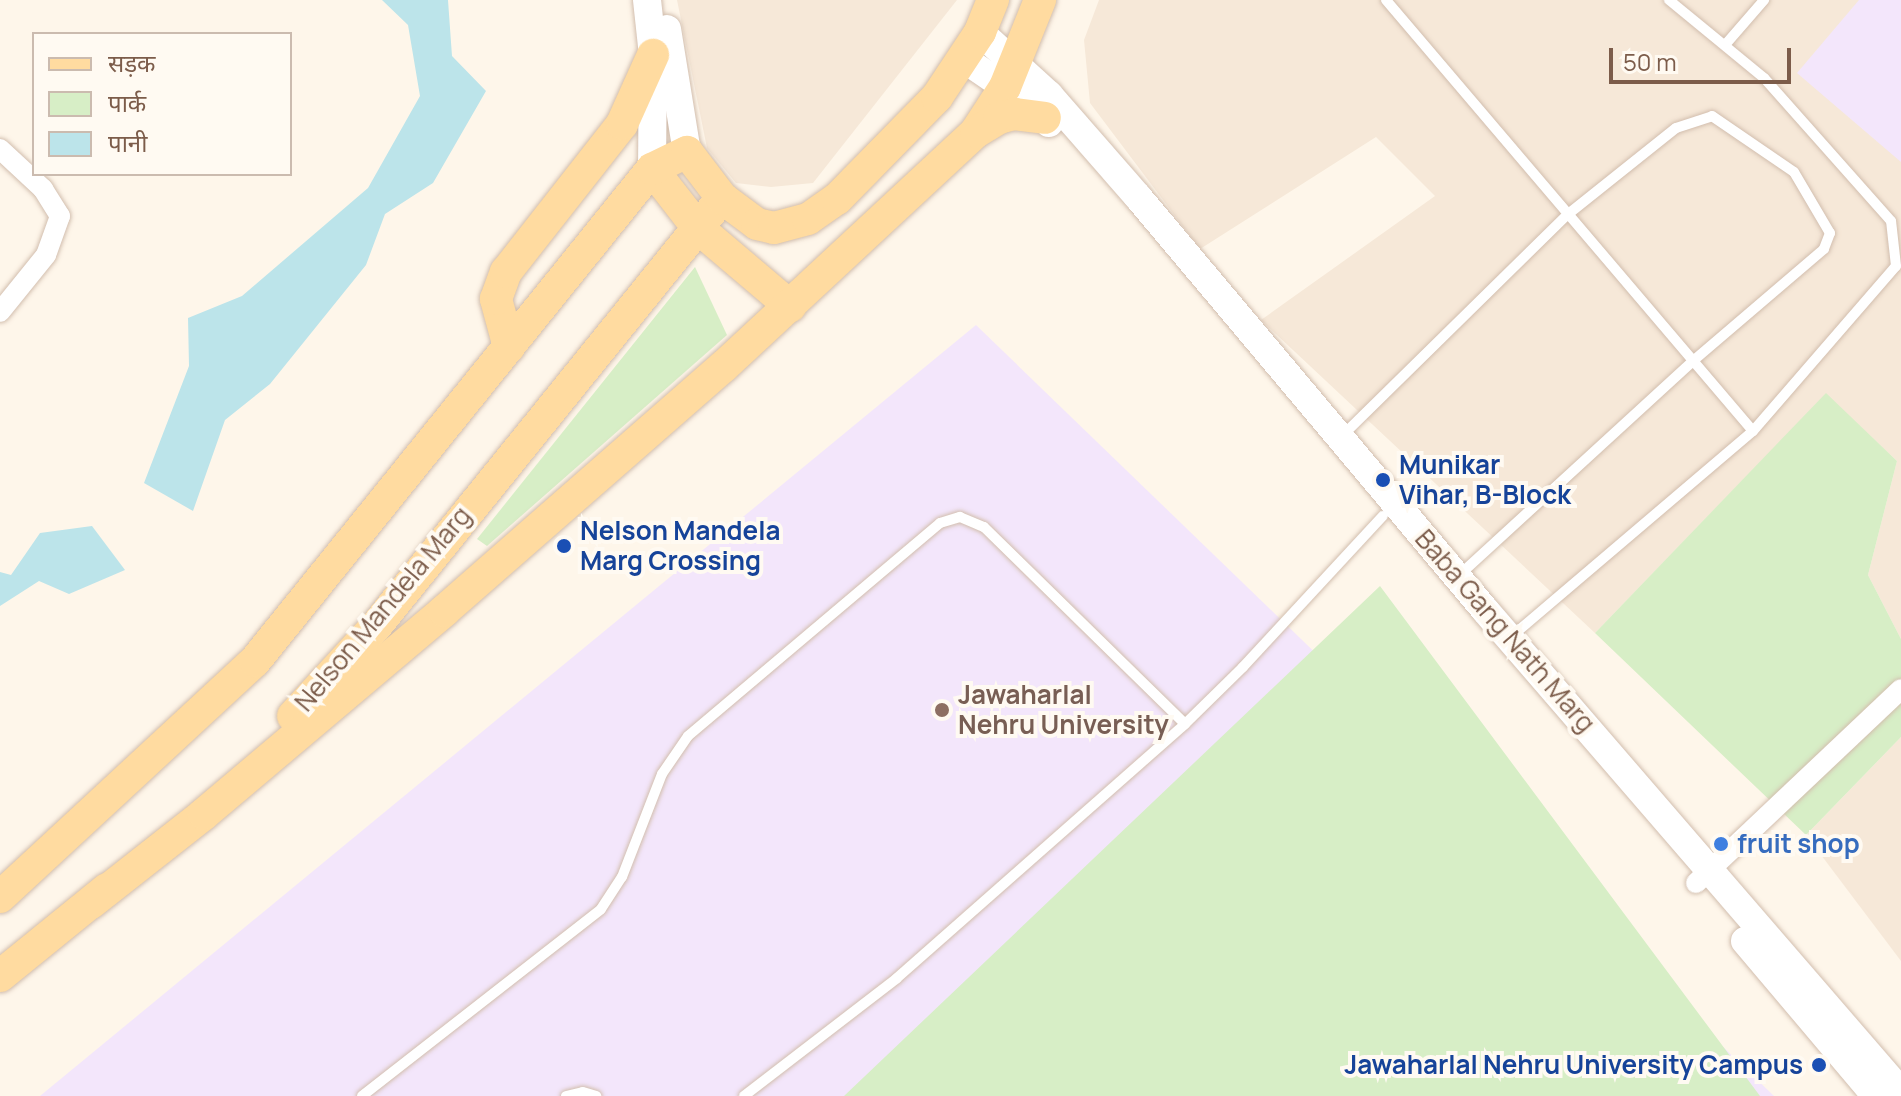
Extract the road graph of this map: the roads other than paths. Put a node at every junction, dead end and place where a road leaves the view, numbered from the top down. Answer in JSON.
{"nodes":[{"id":1,"x":647,"y":0,"type":"edge"},
{"id":2,"x":664,"y":0,"type":"edge"},
{"id":3,"x":993,"y":0,"type":"edge"},
{"id":4,"x":1040,"y":0,"type":"edge"},
{"id":5,"x":1386,"y":0,"type":"edge"},
{"id":6,"x":1669,"y":0,"type":"edge"},
{"id":7,"x":1764,"y":0,"type":"edge"},
{"id":8,"x":972,"y":45,"type":"junction"},
{"id":9,"x":1725,"y":45,"type":"junction"},
{"id":10,"x":652,"y":65,"type":"junction"},
{"id":11,"x":1010,"y":74,"type":"junction"},
{"id":12,"x":1045,"y":118,"type":"junction"},
{"id":13,"x":976,"y":132,"type":"junction"},
{"id":14,"x":685,"y":145,"type":"junction"},
{"id":15,"x":0,"y":149,"type":"edge"},
{"id":16,"x":652,"y":169,"type":"junction"},
{"id":17,"x":722,"y":198,"type":"junction"},
{"id":18,"x":1567,"y":215,"type":"junction"},
{"id":19,"x":698,"y":228,"type":"junction"},
{"id":20,"x":1899,"y":254,"type":"edge"},
{"id":21,"x":790,"y":306,"type":"junction"},
{"id":22,"x":0,"y":312,"type":"edge"},
{"id":23,"x":509,"y":347,"type":"junction"},
{"id":24,"x":1693,"y":361,"type":"junction"},
{"id":25,"x":1753,"y":431,"type":"junction"},
{"id":26,"x":1341,"y":437,"type":"junction"},
{"id":27,"x":1383,"y":516,"type":"junction"},
{"id":28,"x":1468,"y":567,"type":"dead end"},
{"id":29,"x":1506,"y":644,"type":"junction"},
{"id":30,"x":1901,"y":689,"type":"edge"},
{"id":31,"x":1185,"y":724,"type":"junction"},
{"id":32,"x":1702,"y":876,"type":"junction"},
{"id":33,"x":0,"y":897,"type":"edge"},
{"id":34,"x":91,"y":903,"type":"junction"},
{"id":35,"x":0,"y":976,"type":"edge"},
{"id":36,"x":1901,"y":1092,"type":"edge"},
{"id":37,"x":362,"y":1096,"type":"edge"},
{"id":38,"x":566,"y":1096,"type":"edge"},
{"id":39,"x":596,"y":1096,"type":"edge"},
{"id":40,"x":744,"y":1096,"type":"edge"},
{"id":41,"x":1876,"y":1096,"type":"edge"}],
"edges":[{"from":1,"to":10,"type":"street"},
{"from":2,"to":14,"type":"street"},
{"from":3,"to":8,"type":"main road"},
{"from":4,"to":11,"type":"main road"},
{"from":5,"to":18,"type":"lane"},
{"from":6,"to":9,"type":"lane"},
{"from":7,"to":9,"type":"lane"},
{"from":8,"to":11,"type":"street"},
{"from":8,"to":17,"type":"main road"},
{"from":9,"to":20,"type":"lane"},
{"from":10,"to":16,"type":"street"},
{"from":10,"to":23,"type":"main road"},
{"from":11,"to":12,"type":"street","name":"Baba Gang Nath Marg"},
{"from":11,"to":13,"type":"main road"},
{"from":11,"to":26,"type":"street","name":"Baba Gang Nath Marg"},
{"from":12,"to":13,"type":"main road"},
{"from":12,"to":27,"type":"street","name":"Baba Gang Nath Marg"},
{"from":13,"to":21,"type":"main road"},
{"from":14,"to":16,"type":"main road"},
{"from":14,"to":17,"type":"main road"},
{"from":15,"to":22,"type":"street"},
{"from":16,"to":19,"type":"main road"},
{"from":16,"to":23,"type":"main road"},
{"from":17,"to":19,"type":"main road","name":"Nelson Mandela Marg"},
{"from":18,"to":24,"type":"lane"},
{"from":18,"to":24,"type":"lane"},
{"from":18,"to":26,"type":"lane"},
{"from":19,"to":21,"type":"main road"},
{"from":19,"to":34,"type":"main road","name":"Nelson Mandela Marg"},
{"from":20,"to":25,"type":"lane"},
{"from":21,"to":34,"type":"main road"},
{"from":23,"to":33,"type":"main road"},
{"from":24,"to":25,"type":"lane"},
{"from":24,"to":28,"type":"lane"},
{"from":25,"to":29,"type":"lane"},
{"from":26,"to":29,"type":"street","name":"Baba Gang Nath Marg"},
{"from":27,"to":29,"type":"street","name":"Baba Gang Nath Marg"},
{"from":27,"to":31,"type":"lane"},
{"from":29,"to":32,"type":"street","name":"Baba Gang Nath Marg"},
{"from":30,"to":32,"type":"street"},
{"from":31,"to":37,"type":"lane"},
{"from":31,"to":40,"type":"lane"},
{"from":32,"to":36,"type":"street","name":"Baba Gang Nath Marg"},
{"from":32,"to":41,"type":"street","name":"Baba Gang Nath Marg"},
{"from":34,"to":35,"type":"main road","name":"Nelson Mandela Marg"},
{"from":38,"to":39,"type":"lane"}]}
